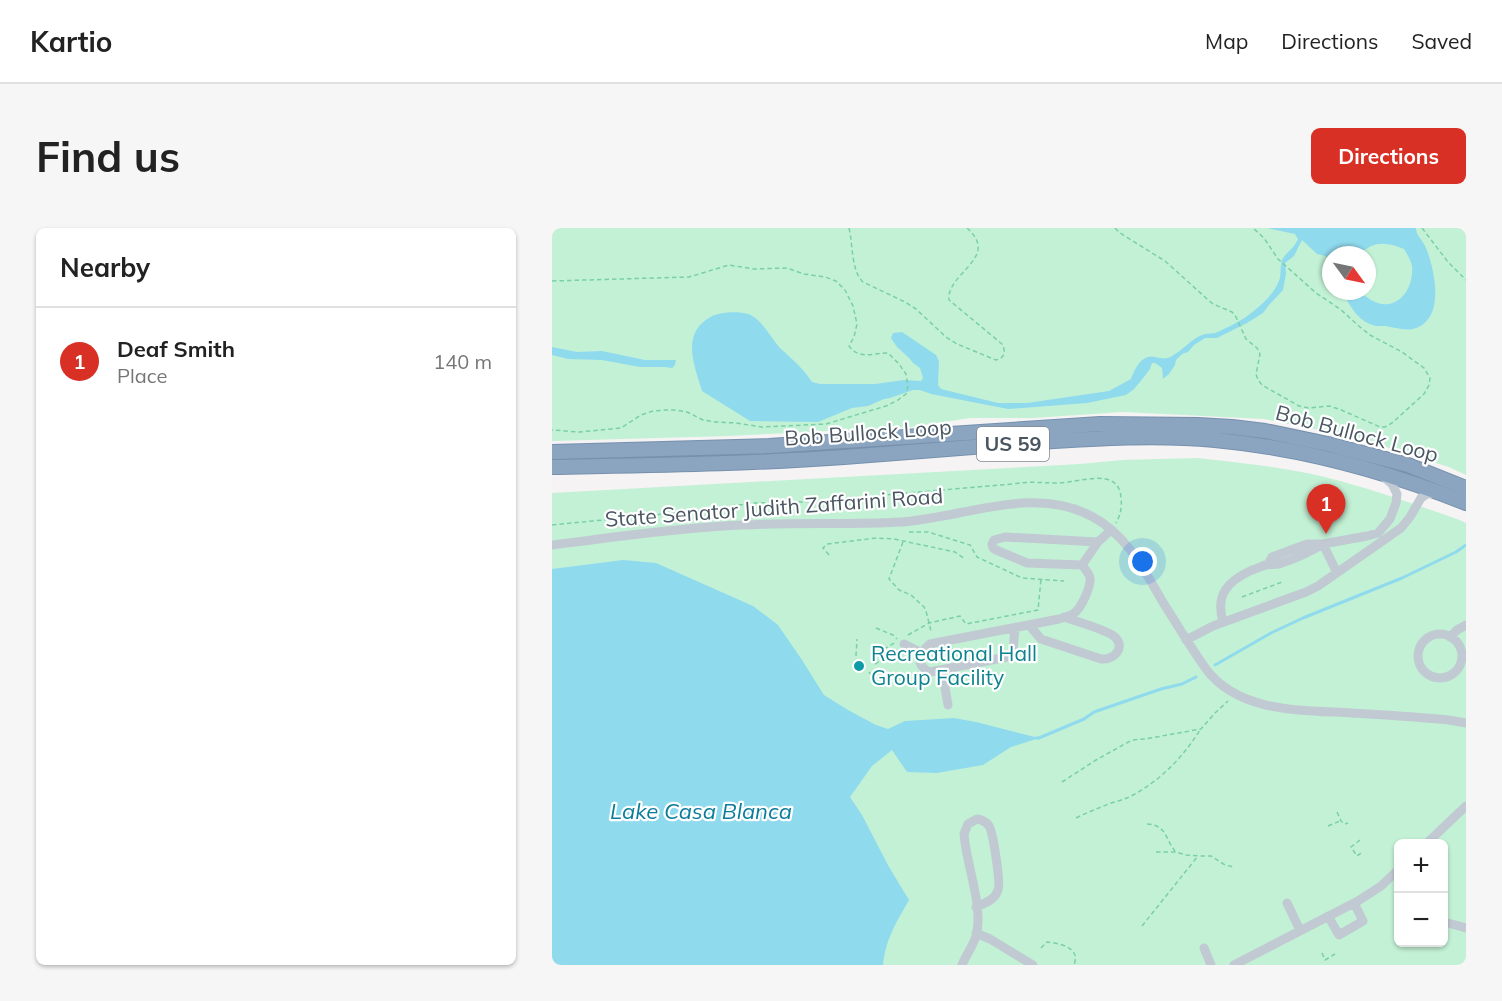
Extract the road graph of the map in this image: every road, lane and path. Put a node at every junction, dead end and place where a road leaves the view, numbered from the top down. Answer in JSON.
{"nodes":[{"id":1,"x":849,"y":228,"type":"edge"},
{"id":2,"x":967,"y":228,"type":"edge"},
{"id":3,"x":1115,"y":228,"type":"edge"},
{"id":4,"x":1253,"y":228,"type":"edge"},
{"id":5,"x":1422,"y":228,"type":"edge"},
{"id":6,"x":1466,"y":280,"type":"edge"},
{"id":7,"x":552,"y":282,"type":"edge"},
{"id":8,"x":552,"y":430,"type":"edge"},
{"id":9,"x":552,"y":452,"type":"edge"},
{"id":10,"x":552,"y":466,"type":"edge"},
{"id":11,"x":1378,"y":471,"type":"junction"},
{"id":12,"x":1466,"y":488,"type":"edge"},
{"id":13,"x":1439,"y":492,"type":"junction"},
{"id":14,"x":1466,"y":503,"type":"edge"},
{"id":15,"x":552,"y":525,"type":"edge"},
{"id":16,"x":1113,"y":528,"type":"junction"},
{"id":17,"x":909,"y":532,"type":"dead end"},
{"id":18,"x":904,"y":541,"type":"junction"},
{"id":19,"x":1098,"y":542,"type":"junction"},
{"id":20,"x":1323,"y":544,"type":"junction"},
{"id":21,"x":552,"y":545,"type":"edge"},
{"id":22,"x":829,"y":555,"type":"dead end"},
{"id":23,"x":965,"y":559,"type":"dead end"},
{"id":24,"x":1082,"y":565,"type":"junction"},
{"id":25,"x":1337,"y":573,"type":"junction"},
{"id":26,"x":1041,"y":579,"type":"junction"},
{"id":27,"x":1064,"y":580,"type":"dead end"},
{"id":28,"x":1282,"y":582,"type":"dead end"},
{"id":29,"x":1242,"y":597,"type":"dead end"},
{"id":30,"x":1064,"y":617,"type":"junction"},
{"id":31,"x":1224,"y":622,"type":"junction"},
{"id":32,"x":929,"y":623,"type":"junction"},
{"id":33,"x":1029,"y":625,"type":"junction"},
{"id":34,"x":1466,"y":625,"type":"edge"},
{"id":35,"x":876,"y":628,"type":"dead end"},
{"id":36,"x":1015,"y":628,"type":"junction"},
{"id":37,"x":931,"y":631,"type":"dead end"},
{"id":38,"x":1450,"y":637,"type":"junction"},
{"id":39,"x":857,"y":639,"type":"dead end"},
{"id":40,"x":1186,"y":640,"type":"junction"},
{"id":41,"x":902,"y":644,"type":"junction"},
{"id":42,"x":922,"y":653,"type":"junction"},
{"id":43,"x":856,"y":656,"type":"dead end"},
{"id":44,"x":871,"y":657,"type":"dead end"},
{"id":45,"x":875,"y":664,"type":"dead end"},
{"id":46,"x":942,"y":670,"type":"junction"},
{"id":47,"x":869,"y":672,"type":"dead end"},
{"id":48,"x":882,"y":689,"type":"dead end"},
{"id":49,"x":1229,"y":700,"type":"dead end"},
{"id":50,"x":948,"y":705,"type":"dead end"},
{"id":51,"x":1466,"y":723,"type":"edge"},
{"id":52,"x":1201,"y":729,"type":"junction"},
{"id":53,"x":1062,"y":782,"type":"dead end"},
{"id":54,"x":1466,"y":806,"type":"edge"},
{"id":55,"x":1337,"y":812,"type":"dead end"},
{"id":56,"x":1076,"y":818,"type":"dead end"},
{"id":57,"x":1341,"y":821,"type":"junction"},
{"id":58,"x":1348,"y":823,"type":"dead end"},
{"id":59,"x":1147,"y":824,"type":"dead end"},
{"id":60,"x":1328,"y":826,"type":"dead end"},
{"id":61,"x":1430,"y":839,"type":"edge"},
{"id":62,"x":1360,"y":840,"type":"dead end"},
{"id":63,"x":1156,"y":852,"type":"dead end"},
{"id":64,"x":1176,"y":852,"type":"junction"},
{"id":65,"x":1360,"y":854,"type":"dead end"},
{"id":66,"x":1198,"y":856,"type":"junction"},
{"id":67,"x":1234,"y":867,"type":"dead end"},
{"id":68,"x":1394,"y":875,"type":"edge"},
{"id":69,"x":1287,"y":903,"type":"dead end"},
{"id":70,"x":1354,"y":903,"type":"junction"},
{"id":71,"x":976,"y":907,"type":"junction"},
{"id":72,"x":1328,"y":916,"type":"junction"},
{"id":73,"x":1448,"y":923,"type":"edge"},
{"id":74,"x":1142,"y":926,"type":"dead end"},
{"id":75,"x":1466,"y":928,"type":"edge"},
{"id":76,"x":1300,"y":930,"type":"junction"},
{"id":77,"x":976,"y":933,"type":"junction"},
{"id":78,"x":1041,"y":948,"type":"dead end"},
{"id":79,"x":1204,"y":948,"type":"dead end"},
{"id":80,"x":1322,"y":953,"type":"dead end"},
{"id":81,"x":1335,"y":954,"type":"dead end"},
{"id":82,"x":962,"y":965,"type":"edge"},
{"id":83,"x":1033,"y":965,"type":"edge"},
{"id":84,"x":1074,"y":965,"type":"edge"},
{"id":85,"x":1211,"y":965,"type":"edge"},
{"id":86,"x":1234,"y":965,"type":"edge"}],
"edges":[{"from":1,"to":2,"type":"path"},
{"from":3,"to":4,"type":"path"},
{"from":5,"to":6,"type":"path"},
{"from":7,"to":8,"type":"path"},
{"from":9,"to":12,"type":"highway","name":"Bob Bullock Loop","number":"US 59"},
{"from":10,"to":11,"type":"highway","name":"Bob Bullock Loop","number":"US 59"},
{"from":11,"to":13,"type":"highway","name":"Bob Bullock Loop","number":"US 59"},
{"from":11,"to":20,"type":"street"},
{"from":13,"to":14,"type":"highway","name":"Bob Bullock Loop","number":"US 59"},
{"from":13,"to":25,"type":"street"},
{"from":15,"to":16,"type":"path"},
{"from":16,"to":19,"type":"street"},
{"from":16,"to":21,"type":"street","name":"State Senator Judith Zaffarini Road"},
{"from":16,"to":40,"type":"street","name":"State Senator Judith Zaffarini Road"},
{"from":17,"to":26,"type":"path"},
{"from":18,"to":22,"type":"path"},
{"from":18,"to":23,"type":"path"},
{"from":18,"to":32,"type":"path"},
{"from":19,"to":24,"type":"street"},
{"from":19,"to":24,"type":"street"},
{"from":20,"to":25,"type":"street"},
{"from":20,"to":31,"type":"street"},
{"from":24,"to":30,"type":"street"},
{"from":25,"to":31,"type":"street"},
{"from":26,"to":27,"type":"path"},
{"from":26,"to":32,"type":"path"},
{"from":28,"to":29,"type":"path"},
{"from":30,"to":33,"type":"street"},
{"from":30,"to":33,"type":"street"},
{"from":31,"to":40,"type":"street"},
{"from":32,"to":37,"type":"path"},
{"from":32,"to":41,"type":"path"},
{"from":33,"to":36,"type":"street"},
{"from":34,"to":38,"type":"street"},
{"from":35,"to":44,"type":"path"},
{"from":36,"to":42,"type":"street"},
{"from":36,"to":46,"type":"street"},
{"from":38,"to":38,"type":"street"},
{"from":39,"to":43,"type":"path"},
{"from":40,"to":51,"type":"street","name":"State Senator Judith Zaffarini Road"},
{"from":41,"to":42,"type":"street"},
{"from":41,"to":45,"type":"path"},
{"from":42,"to":46,"type":"street"},
{"from":46,"to":50,"type":"street"},
{"from":47,"to":48,"type":"path"},
{"from":49,"to":52,"type":"path"},
{"from":52,"to":53,"type":"path"},
{"from":52,"to":56,"type":"path"},
{"from":54,"to":61,"type":"street"},
{"from":55,"to":57,"type":"path"},
{"from":57,"to":58,"type":"path"},
{"from":57,"to":60,"type":"path"},
{"from":59,"to":64,"type":"path"},
{"from":62,"to":65,"type":"path"},
{"from":63,"to":64,"type":"path"},
{"from":64,"to":66,"type":"path"},
{"from":66,"to":67,"type":"path"},
{"from":66,"to":74,"type":"path"},
{"from":68,"to":70,"type":"street"},
{"from":69,"to":76,"type":"street"},
{"from":70,"to":72,"type":"street"},
{"from":70,"to":72,"type":"street"},
{"from":71,"to":71,"type":"street"},
{"from":71,"to":77,"type":"street"},
{"from":72,"to":76,"type":"street"},
{"from":73,"to":75,"type":"street"},
{"from":76,"to":86,"type":"street"},
{"from":77,"to":82,"type":"street"},
{"from":77,"to":83,"type":"street"},
{"from":78,"to":84,"type":"path"},
{"from":79,"to":85,"type":"street"},
{"from":80,"to":81,"type":"path"}]}
